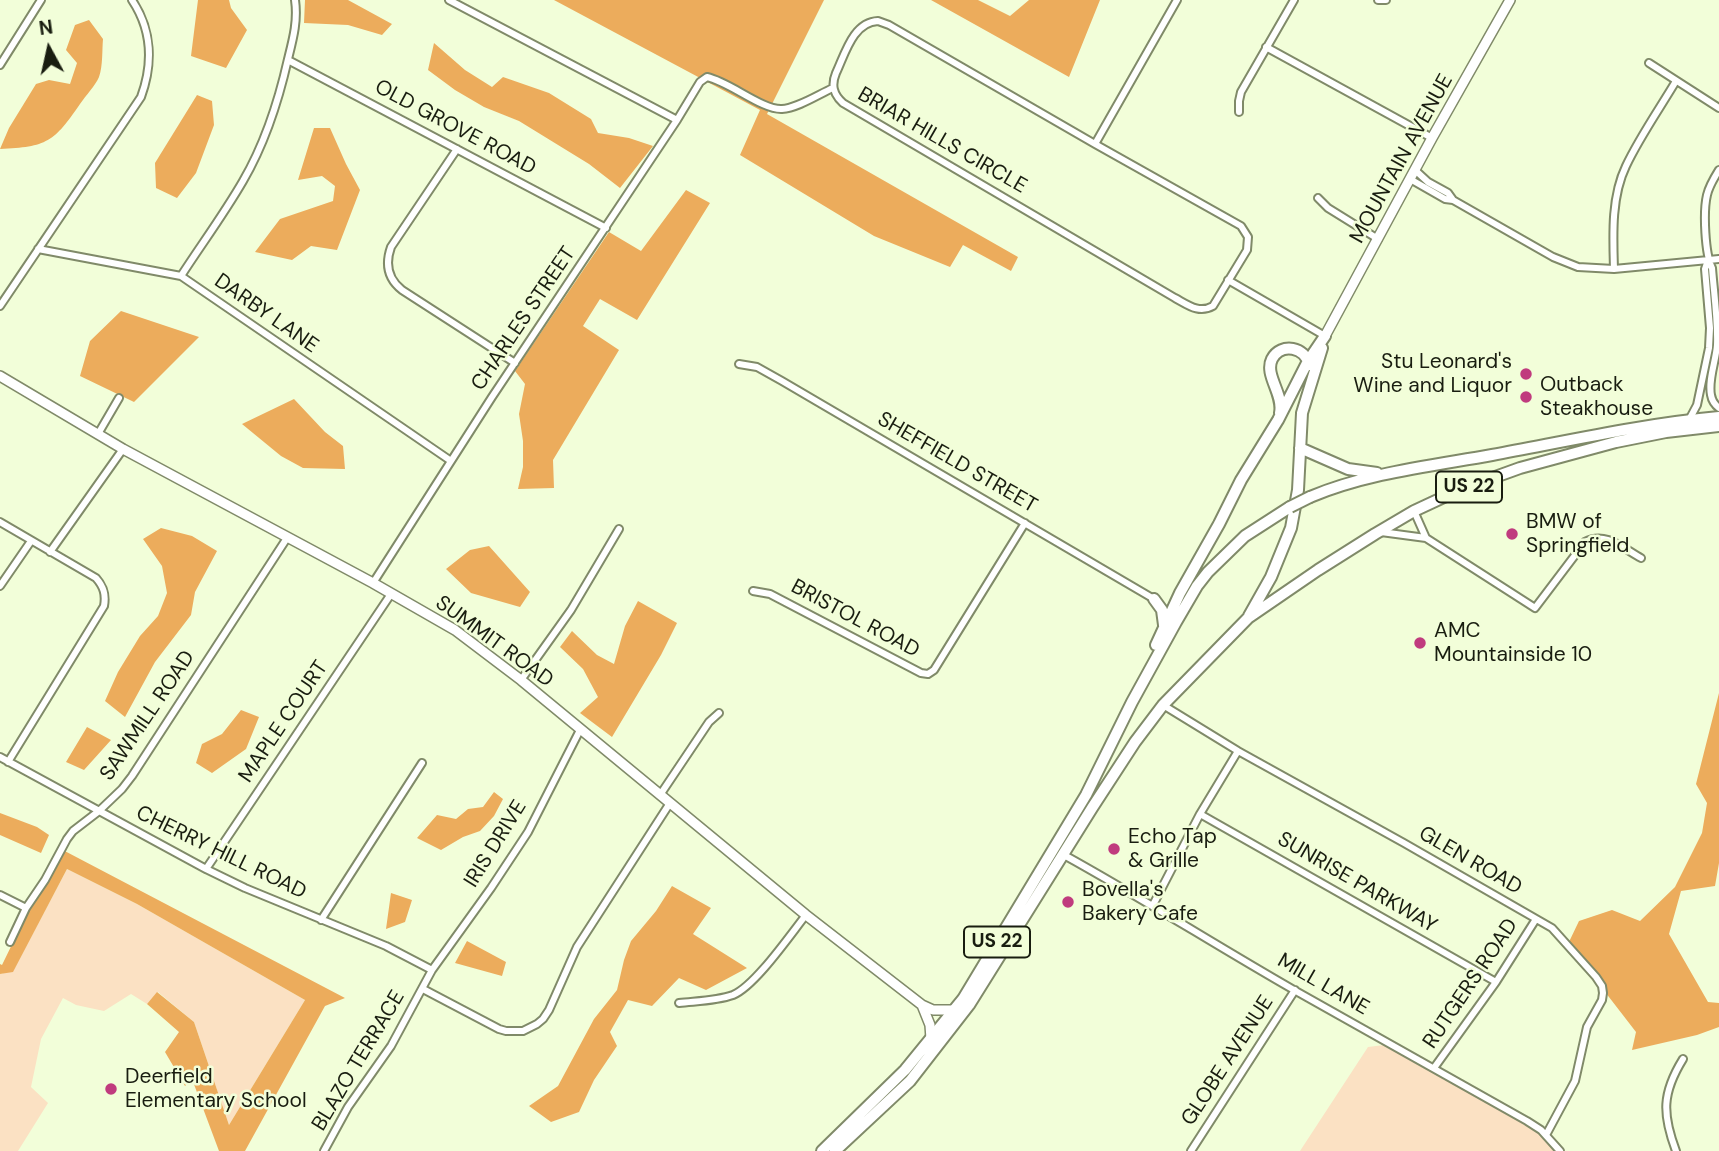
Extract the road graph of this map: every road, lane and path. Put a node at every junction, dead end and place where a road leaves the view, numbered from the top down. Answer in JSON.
{"nodes":[{"id":1,"x":41,"y":0,"type":"edge"},
{"id":2,"x":132,"y":0,"type":"edge"},
{"id":3,"x":295,"y":0,"type":"edge"},
{"id":4,"x":449,"y":0,"type":"edge"},
{"id":5,"x":1177,"y":0,"type":"edge"},
{"id":6,"x":1294,"y":0,"type":"edge"},
{"id":7,"x":1378,"y":0,"type":"edge"},
{"id":8,"x":1386,"y":0,"type":"edge"},
{"id":9,"x":1510,"y":0,"type":"edge"},
{"id":10,"x":1266,"y":47,"type":"junction"},
{"id":11,"x":288,"y":60,"type":"junction"},
{"id":12,"x":1649,"y":63,"type":"dead end"},
{"id":13,"x":0,"y":65,"type":"edge"},
{"id":14,"x":1676,"y":81,"type":"junction"},
{"id":15,"x":833,"y":88,"type":"junction"},
{"id":16,"x":1719,"y":108,"type":"edge"},
{"id":17,"x":1239,"y":112,"type":"dead end"},
{"id":18,"x":677,"y":120,"type":"junction"},
{"id":19,"x":1432,"y":138,"type":"junction"},
{"id":20,"x":1095,"y":145,"type":"junction"},
{"id":21,"x":457,"y":149,"type":"junction"},
{"id":22,"x":1719,"y":170,"type":"edge"},
{"id":23,"x":1413,"y":175,"type":"junction"},
{"id":24,"x":1318,"y":198,"type":"dead end"},
{"id":25,"x":606,"y":228,"type":"junction"},
{"id":26,"x":1378,"y":239,"type":"junction"},
{"id":27,"x":38,"y":249,"type":"junction"},
{"id":28,"x":1719,"y":259,"type":"edge"},
{"id":29,"x":1708,"y":260,"type":"junction"},
{"id":30,"x":1614,"y":269,"type":"junction"},
{"id":31,"x":181,"y":276,"type":"junction"},
{"id":32,"x":1228,"y":280,"type":"junction"},
{"id":33,"x":0,"y":306,"type":"edge"},
{"id":34,"x":1325,"y":336,"type":"junction"},
{"id":35,"x":1308,"y":361,"type":"junction"},
{"id":36,"x":515,"y":363,"type":"junction"},
{"id":37,"x":739,"y":364,"type":"dead end"},
{"id":38,"x":0,"y":376,"type":"edge"},
{"id":39,"x":119,"y":398,"type":"dead end"},
{"id":40,"x":1719,"y":408,"type":"edge"},
{"id":41,"x":1302,"y":413,"type":"junction"},
{"id":42,"x":1719,"y":417,"type":"edge"},
{"id":43,"x":1278,"y":420,"type":"junction"},
{"id":44,"x":1689,"y":420,"type":"junction"},
{"id":45,"x":1719,"y":426,"type":"edge"},
{"id":46,"x":98,"y":434,"type":"junction"},
{"id":47,"x":1300,"y":448,"type":"junction"},
{"id":48,"x":123,"y":449,"type":"junction"},
{"id":49,"x":451,"y":461,"type":"junction"},
{"id":50,"x":1394,"y":473,"type":"junction"},
{"id":51,"x":1414,"y":511,"type":"junction"},
{"id":52,"x":0,"y":522,"type":"edge"},
{"id":53,"x":1025,"y":523,"type":"junction"},
{"id":54,"x":619,"y":528,"type":"dead end"},
{"id":55,"x":1379,"y":532,"type":"junction"},
{"id":56,"x":287,"y":538,"type":"junction"},
{"id":57,"x":1426,"y":538,"type":"junction"},
{"id":58,"x":31,"y":541,"type":"junction"},
{"id":59,"x":50,"y":552,"type":"junction"},
{"id":60,"x":1641,"y":558,"type":"dead end"},
{"id":61,"x":373,"y":583,"type":"junction"},
{"id":62,"x":0,"y":586,"type":"edge"},
{"id":63,"x":754,"y":591,"type":"dead end"},
{"id":64,"x":1180,"y":593,"type":"junction"},
{"id":65,"x":391,"y":594,"type":"junction"},
{"id":66,"x":1154,"y":599,"type":"junction"},
{"id":67,"x":1248,"y":618,"type":"junction"},
{"id":68,"x":1164,"y":626,"type":"junction"},
{"id":69,"x":521,"y":680,"type":"junction"},
{"id":70,"x":1132,"y":702,"type":"junction"},
{"id":71,"x":1163,"y":705,"type":"junction"},
{"id":72,"x":719,"y":713,"type":"dead end"},
{"id":73,"x":580,"y":730,"type":"junction"},
{"id":74,"x":1238,"y":751,"type":"junction"},
{"id":75,"x":0,"y":757,"type":"edge"},
{"id":76,"x":8,"y":762,"type":"junction"},
{"id":77,"x":422,"y":763,"type":"dead end"},
{"id":78,"x":660,"y":794,"type":"junction"},
{"id":79,"x":670,"y":803,"type":"junction"},
{"id":80,"x":99,"y":811,"type":"junction"},
{"id":81,"x":1200,"y":814,"type":"junction"},
{"id":82,"x":1064,"y":855,"type":"junction"},
{"id":83,"x":206,"y":869,"type":"junction"},
{"id":84,"x":0,"y":895,"type":"edge"},
{"id":85,"x":1153,"y":905,"type":"junction"},
{"id":86,"x":26,"y":908,"type":"junction"},
{"id":87,"x":806,"y":915,"type":"junction"},
{"id":88,"x":321,"y":919,"type":"junction"},
{"id":89,"x":1536,"y":919,"type":"junction"},
{"id":90,"x":10,"y":942,"type":"dead end"},
{"id":91,"x":432,"y":970,"type":"junction"},
{"id":92,"x":1496,"y":982,"type":"junction"},
{"id":93,"x":423,"y":989,"type":"junction"},
{"id":94,"x":1295,"y":990,"type":"junction"},
{"id":95,"x":679,"y":1003,"type":"dead end"},
{"id":96,"x":922,"y":1006,"type":"junction"},
{"id":97,"x":955,"y":1010,"type":"junction"},
{"id":98,"x":930,"y":1040,"type":"junction"},
{"id":99,"x":1683,"y":1059,"type":"dead end"},
{"id":100,"x":1434,"y":1068,"type":"junction"},
{"id":101,"x":1546,"y":1135,"type":"junction"},
{"id":102,"x":324,"y":1151,"type":"edge"},
{"id":103,"x":822,"y":1151,"type":"edge"},
{"id":104,"x":835,"y":1151,"type":"edge"},
{"id":105,"x":1191,"y":1151,"type":"edge"},
{"id":106,"x":1560,"y":1151,"type":"edge"},
{"id":107,"x":1676,"y":1151,"type":"edge"}],
"edges":[{"from":1,"to":13,"type":"street"},
{"from":2,"to":27,"type":"street"},
{"from":3,"to":11,"type":"street"},
{"from":4,"to":18,"type":"street"},
{"from":5,"to":20,"type":"street"},
{"from":6,"to":10,"type":"street"},
{"from":7,"to":8,"type":"street"},
{"from":9,"to":19,"type":"main road","name":"MOUNTAIN AVENUE"},
{"from":10,"to":17,"type":"street"},
{"from":10,"to":19,"type":"street"},
{"from":11,"to":21,"type":"street","name":"OLD GROVE ROAD"},
{"from":11,"to":31,"type":"street"},
{"from":12,"to":14,"type":"street"},
{"from":14,"to":16,"type":"street"},
{"from":14,"to":30,"type":"street"},
{"from":15,"to":18,"type":"street","name":"CHARLES STREET"},
{"from":15,"to":20,"type":"street","name":"BRIAR HILLS CIRCLE"},
{"from":15,"to":32,"type":"street","name":"BRIAR HILLS CIRCLE"},
{"from":18,"to":25,"type":"street","name":"CHARLES STREET"},
{"from":19,"to":23,"type":"main road","name":"MOUNTAIN AVENUE"},
{"from":20,"to":32,"type":"street","name":"BRIAR HILLS CIRCLE"},
{"from":21,"to":25,"type":"street","name":"OLD GROVE ROAD"},
{"from":21,"to":36,"type":"street"},
{"from":22,"to":29,"type":"street"},
{"from":23,"to":26,"type":"main road","name":"MOUNTAIN AVENUE"},
{"from":23,"to":30,"type":"street"},
{"from":24,"to":26,"type":"street"},
{"from":25,"to":36,"type":"street","name":"CHARLES STREET"},
{"from":26,"to":34,"type":"main road","name":"MOUNTAIN AVENUE"},
{"from":27,"to":31,"type":"street","name":"DARBY LANE"},
{"from":27,"to":33,"type":"street"},
{"from":28,"to":29,"type":"street"},
{"from":29,"to":30,"type":"street"},
{"from":29,"to":40,"type":"street"},
{"from":29,"to":44,"type":"street"},
{"from":31,"to":49,"type":"street","name":"DARBY LANE"},
{"from":32,"to":34,"type":"street"},
{"from":34,"to":35,"type":"highway"},
{"from":34,"to":41,"type":"highway"},
{"from":35,"to":41,"type":"highway"},
{"from":35,"to":43,"type":"highway"},
{"from":35,"to":43,"type":"highway"},
{"from":36,"to":49,"type":"street","name":"CHARLES STREET"},
{"from":37,"to":53,"type":"street","name":"SHEFFIELD STREET"},
{"from":38,"to":46,"type":"main road","name":"SUMMIT ROAD"},
{"from":39,"to":46,"type":"street"},
{"from":41,"to":47,"type":"highway"},
{"from":42,"to":44,"type":"highway","number":"US 22"},
{"from":43,"to":64,"type":"highway"},
{"from":44,"to":50,"type":"highway","number":"US 22"},
{"from":45,"to":51,"type":"highway","number":"US 22"},
{"from":46,"to":48,"type":"main road","name":"SUMMIT ROAD"},
{"from":47,"to":50,"type":"highway"},
{"from":47,"to":67,"type":"highway"},
{"from":48,"to":56,"type":"main road","name":"SUMMIT ROAD"},
{"from":48,"to":59,"type":"street"},
{"from":49,"to":61,"type":"street","name":"CHARLES STREET"},
{"from":50,"to":70,"type":"highway","number":"US 22","bridge":true},
{"from":51,"to":55,"type":"highway","number":"US 22"},
{"from":51,"to":57,"type":"street"},
{"from":52,"to":58,"type":"street"},
{"from":53,"to":63,"type":"street","name":"BRISTOL ROAD"},
{"from":53,"to":66,"type":"street","name":"SHEFFIELD STREET"},
{"from":54,"to":69,"type":"street"},
{"from":55,"to":57,"type":"street"},
{"from":55,"to":67,"type":"highway","number":"US 22"},
{"from":56,"to":61,"type":"main road","name":"SUMMIT ROAD"},
{"from":56,"to":80,"type":"street","name":"SAWMILL ROAD"},
{"from":57,"to":60,"type":"street"},
{"from":58,"to":59,"type":"street"},
{"from":58,"to":62,"type":"street"},
{"from":59,"to":76,"type":"street"},
{"from":61,"to":65,"type":"main road","name":"SUMMIT ROAD"},
{"from":64,"to":66,"type":"highway"},
{"from":64,"to":68,"type":"highway"},
{"from":65,"to":69,"type":"main road","name":"SUMMIT ROAD"},
{"from":65,"to":83,"type":"street","name":"MAPLE COURT"},
{"from":66,"to":68,"type":"highway"},
{"from":67,"to":71,"type":"highway","number":"US 22"},
{"from":68,"to":70,"type":"highway"},
{"from":69,"to":73,"type":"main road","name":"SUMMIT ROAD"},
{"from":70,"to":97,"type":"highway","number":"US 22"},
{"from":71,"to":74,"type":"street","name":"GLEN ROAD"},
{"from":71,"to":82,"type":"highway","number":"US 22"},
{"from":72,"to":78,"type":"street"},
{"from":73,"to":78,"type":"main road","name":"SUMMIT ROAD"},
{"from":73,"to":91,"type":"street","name":"IRIS DRIVE"},
{"from":74,"to":81,"type":"street"},
{"from":74,"to":89,"type":"street","name":"GLEN ROAD"},
{"from":75,"to":76,"type":"street","name":"CHERRY HILL ROAD"},
{"from":76,"to":80,"type":"street","name":"CHERRY HILL ROAD"},
{"from":77,"to":88,"type":"street"},
{"from":78,"to":79,"type":"main road","name":"SUMMIT ROAD"},
{"from":79,"to":87,"type":"main road","name":"SUMMIT ROAD"},
{"from":79,"to":93,"type":"street"},
{"from":80,"to":83,"type":"street","name":"CHERRY HILL ROAD"},
{"from":80,"to":86,"type":"street","name":"SAWMILL ROAD"},
{"from":81,"to":85,"type":"street"},
{"from":81,"to":92,"type":"street","name":"SUNRISE PARKWAY"},
{"from":82,"to":85,"type":"street","name":"MILL LANE"},
{"from":82,"to":104,"type":"highway","number":"US 22"},
{"from":83,"to":88,"type":"street","name":"CHERRY HILL ROAD"},
{"from":84,"to":86,"type":"street"},
{"from":85,"to":94,"type":"street","name":"MILL LANE"},
{"from":86,"to":90,"type":"street","name":"SAWMILL ROAD"},
{"from":87,"to":95,"type":"street"},
{"from":87,"to":96,"type":"main road","name":"SUMMIT ROAD"},
{"from":88,"to":91,"type":"street","name":"CHERRY HILL ROAD"},
{"from":89,"to":92,"type":"street","name":"RUTGERS ROAD"},
{"from":89,"to":101,"type":"street","name":"GLEN ROAD"},
{"from":91,"to":93,"type":"street","name":"IRIS DRIVE"},
{"from":92,"to":100,"type":"street","name":"RUTGERS ROAD"},
{"from":93,"to":102,"type":"street","name":"BLAZO TERRACE"},
{"from":94,"to":100,"type":"street","name":"MILL LANE"},
{"from":94,"to":105,"type":"street","name":"GLOBE AVENUE"},
{"from":96,"to":97,"type":"main road"},
{"from":96,"to":98,"type":"main road"},
{"from":97,"to":98,"type":"highway","number":"US 22"},
{"from":98,"to":103,"type":"highway","number":"US 22"},
{"from":99,"to":107,"type":"street"},
{"from":100,"to":101,"type":"street","name":"MILL LANE"},
{"from":101,"to":106,"type":"street","name":"MILL LANE"}]}
